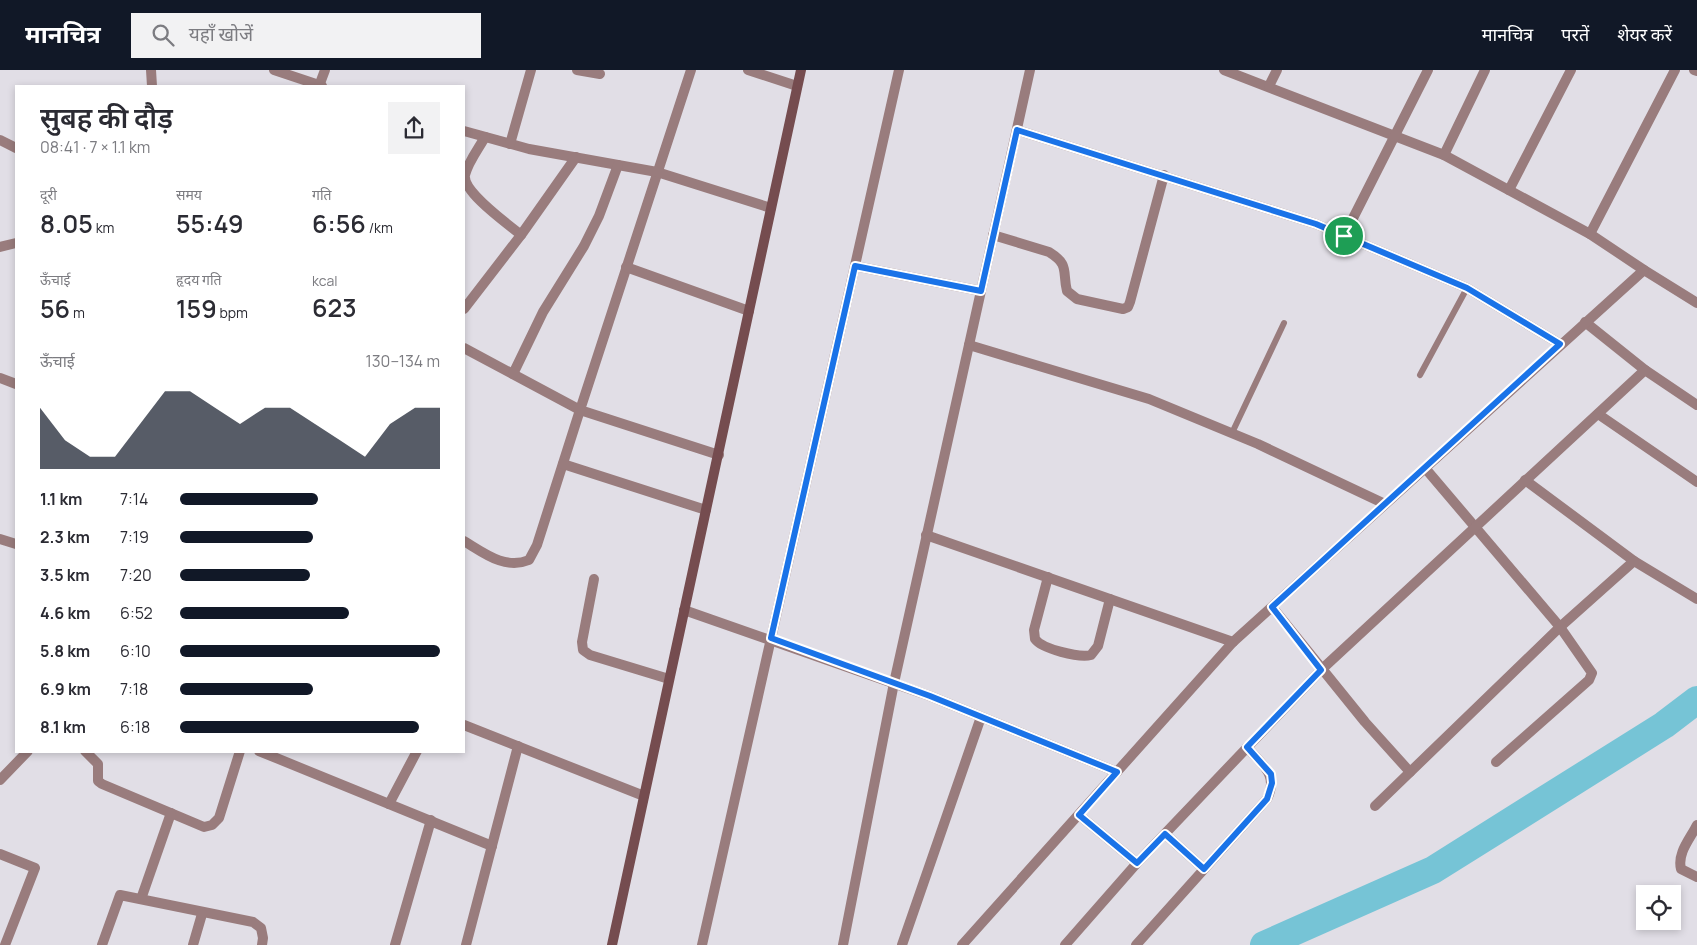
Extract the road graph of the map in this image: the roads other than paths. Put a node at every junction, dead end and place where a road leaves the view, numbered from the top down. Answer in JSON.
{"nodes":[{"id":1,"x":151,"y":70,"type":"edge"},
{"id":2,"x":274,"y":70,"type":"edge"},
{"id":3,"x":324,"y":70,"type":"edge"},
{"id":4,"x":530,"y":70,"type":"edge"},
{"id":5,"x":577,"y":70,"type":"edge"},
{"id":6,"x":691,"y":70,"type":"edge"},
{"id":7,"x":748,"y":70,"type":"edge"},
{"id":8,"x":801,"y":70,"type":"edge"},
{"id":9,"x":899,"y":70,"type":"edge"},
{"id":10,"x":1030,"y":70,"type":"edge"},
{"id":11,"x":1224,"y":70,"type":"edge"},
{"id":12,"x":1277,"y":70,"type":"edge"},
{"id":13,"x":1428,"y":70,"type":"edge"},
{"id":14,"x":1486,"y":70,"type":"edge"},
{"id":15,"x":1572,"y":70,"type":"edge"},
{"id":16,"x":1676,"y":70,"type":"edge"},
{"id":17,"x":600,"y":74,"type":"dead end"},
{"id":18,"x":152,"y":85,"type":"edge"},
{"id":19,"x":317,"y":85,"type":"edge"},
{"id":20,"x":320,"y":85,"type":"edge"},
{"id":21,"x":797,"y":86,"type":"junction"},
{"id":22,"x":1269,"y":86,"type":"junction"},
{"id":23,"x":1017,"y":130,"type":"junction"},
{"id":24,"x":465,"y":131,"type":"edge"},
{"id":25,"x":1396,"y":136,"type":"junction"},
{"id":26,"x":485,"y":137,"type":"junction"},
{"id":27,"x":0,"y":140,"type":"edge"},
{"id":28,"x":510,"y":144,"type":"junction"},
{"id":29,"x":15,"y":148,"type":"edge"},
{"id":30,"x":1444,"y":155,"type":"junction"},
{"id":31,"x":576,"y":157,"type":"junction"},
{"id":32,"x":618,"y":165,"type":"junction"},
{"id":33,"x":657,"y":172,"type":"junction"},
{"id":34,"x":1164,"y":175,"type":"junction"},
{"id":35,"x":1509,"y":190,"type":"junction"},
{"id":36,"x":771,"y":208,"type":"junction"},
{"id":37,"x":1590,"y":234,"type":"junction"},
{"id":38,"x":521,"y":235,"type":"junction"},
{"id":39,"x":993,"y":235,"type":"junction"},
{"id":40,"x":1344,"y":236,"type":"junction"},
{"id":41,"x":15,"y":242,"type":"edge"},
{"id":42,"x":0,"y":247,"type":"edge"},
{"id":43,"x":855,"y":266,"type":"junction"},
{"id":44,"x":626,"y":267,"type":"junction"},
{"id":45,"x":1644,"y":270,"type":"junction"},
{"id":46,"x":1467,"y":288,"type":"junction"},
{"id":47,"x":981,"y":291,"type":"junction"},
{"id":48,"x":1697,"y":303,"type":"edge"},
{"id":49,"x":465,"y":308,"type":"edge"},
{"id":50,"x":749,"y":311,"type":"junction"},
{"id":51,"x":1585,"y":322,"type":"junction"},
{"id":52,"x":1284,"y":323,"type":"dead end"},
{"id":53,"x":1560,"y":344,"type":"junction"},
{"id":54,"x":969,"y":345,"type":"junction"},
{"id":55,"x":465,"y":349,"type":"edge"},
{"id":56,"x":1645,"y":370,"type":"junction"},
{"id":57,"x":513,"y":374,"type":"junction"},
{"id":58,"x":1420,"y":375,"type":"dead end"},
{"id":59,"x":0,"y":378,"type":"edge"},
{"id":60,"x":15,"y":384,"type":"edge"},
{"id":61,"x":1697,"y":405,"type":"edge"},
{"id":62,"x":580,"y":410,"type":"junction"},
{"id":63,"x":1598,"y":414,"type":"junction"},
{"id":64,"x":1232,"y":433,"type":"junction"},
{"id":65,"x":719,"y":455,"type":"junction"},
{"id":66,"x":563,"y":464,"type":"junction"},
{"id":67,"x":1425,"y":468,"type":"junction"},
{"id":68,"x":1525,"y":480,"type":"junction"},
{"id":69,"x":1697,"y":482,"type":"edge"},
{"id":70,"x":1386,"y":504,"type":"junction"},
{"id":71,"x":706,"y":510,"type":"junction"},
{"id":72,"x":1476,"y":526,"type":"junction"},
{"id":73,"x":926,"y":535,"type":"junction"},
{"id":74,"x":0,"y":539,"type":"edge"},
{"id":75,"x":465,"y":543,"type":"edge"},
{"id":76,"x":15,"y":544,"type":"edge"},
{"id":77,"x":1634,"y":561,"type":"junction"},
{"id":78,"x":1048,"y":577,"type":"junction"},
{"id":79,"x":594,"y":580,"type":"dead end"},
{"id":80,"x":1110,"y":599,"type":"junction"},
{"id":81,"x":1697,"y":599,"type":"edge"},
{"id":82,"x":1272,"y":607,"type":"junction"},
{"id":83,"x":684,"y":610,"type":"junction"},
{"id":84,"x":1560,"y":627,"type":"junction"},
{"id":85,"x":771,"y":638,"type":"junction"},
{"id":86,"x":1233,"y":642,"type":"junction"},
{"id":87,"x":1321,"y":670,"type":"junction"},
{"id":88,"x":669,"y":680,"type":"junction"},
{"id":89,"x":894,"y":683,"type":"junction"},
{"id":90,"x":981,"y":717,"type":"junction"},
{"id":91,"x":465,"y":725,"type":"edge"},
{"id":92,"x":518,"y":746,"type":"junction"},
{"id":93,"x":1247,"y":747,"type":"junction"},
{"id":94,"x":26,"y":753,"type":"edge"},
{"id":95,"x":87,"y":753,"type":"edge"},
{"id":96,"x":239,"y":753,"type":"edge"},
{"id":97,"x":264,"y":753,"type":"edge"},
{"id":98,"x":417,"y":753,"type":"edge"},
{"id":99,"x":1496,"y":762,"type":"dead end"},
{"id":100,"x":1117,"y":772,"type":"junction"},
{"id":101,"x":1410,"y":772,"type":"junction"},
{"id":102,"x":0,"y":779,"type":"edge"},
{"id":103,"x":644,"y":796,"type":"junction"},
{"id":104,"x":388,"y":804,"type":"junction"},
{"id":105,"x":1375,"y":806,"type":"dead end"},
{"id":106,"x":171,"y":813,"type":"junction"},
{"id":107,"x":1079,"y":815,"type":"junction"},
{"id":108,"x":431,"y":820,"type":"junction"},
{"id":109,"x":1697,"y":825,"type":"edge"},
{"id":110,"x":1165,"y":834,"type":"junction"},
{"id":111,"x":492,"y":846,"type":"junction"},
{"id":112,"x":0,"y":854,"type":"edge"},
{"id":113,"x":1137,"y":863,"type":"junction"},
{"id":114,"x":1204,"y":869,"type":"junction"},
{"id":115,"x":1697,"y":877,"type":"edge"},
{"id":116,"x":141,"y":899,"type":"junction"},
{"id":117,"x":202,"y":914,"type":"junction"},
{"id":118,"x":4,"y":945,"type":"edge"},
{"id":119,"x":102,"y":945,"type":"edge"},
{"id":120,"x":193,"y":945,"type":"edge"},
{"id":121,"x":262,"y":945,"type":"edge"},
{"id":122,"x":396,"y":945,"type":"edge"},
{"id":123,"x":466,"y":945,"type":"edge"},
{"id":124,"x":612,"y":945,"type":"edge"},
{"id":125,"x":702,"y":945,"type":"edge"},
{"id":126,"x":844,"y":945,"type":"edge"},
{"id":127,"x":902,"y":945,"type":"edge"},
{"id":128,"x":962,"y":945,"type":"edge"},
{"id":129,"x":1065,"y":945,"type":"edge"},
{"id":130,"x":1136,"y":945,"type":"edge"}],
"edges":[{"from":1,"to":18,"type":"street"},
{"from":2,"to":19,"type":"street"},
{"from":3,"to":20,"type":"street"},
{"from":4,"to":28,"type":"street"},
{"from":5,"to":17,"type":"street"},
{"from":6,"to":33,"type":"street"},
{"from":7,"to":21,"type":"street"},
{"from":8,"to":21,"type":"main road"},
{"from":9,"to":43,"type":"street"},
{"from":10,"to":23,"type":"street"},
{"from":11,"to":22,"type":"street"},
{"from":12,"to":22,"type":"street"},
{"from":13,"to":25,"type":"street"},
{"from":14,"to":30,"type":"street"},
{"from":15,"to":35,"type":"street"},
{"from":16,"to":37,"type":"street"},
{"from":21,"to":36,"type":"main road"},
{"from":22,"to":25,"type":"street"},
{"from":23,"to":34,"type":"street"},
{"from":23,"to":39,"type":"street"},
{"from":24,"to":26,"type":"street"},
{"from":25,"to":30,"type":"street"},
{"from":25,"to":40,"type":"street"},
{"from":26,"to":28,"type":"street"},
{"from":26,"to":38,"type":"street"},
{"from":27,"to":29,"type":"street"},
{"from":28,"to":31,"type":"street"},
{"from":30,"to":35,"type":"street"},
{"from":31,"to":32,"type":"street"},
{"from":31,"to":38,"type":"street"},
{"from":32,"to":33,"type":"street"},
{"from":32,"to":57,"type":"street"},
{"from":33,"to":36,"type":"street"},
{"from":33,"to":44,"type":"street"},
{"from":34,"to":39,"type":"street"},
{"from":34,"to":40,"type":"street"},
{"from":35,"to":37,"type":"street"},
{"from":36,"to":50,"type":"main road"},
{"from":37,"to":45,"type":"street"},
{"from":38,"to":49,"type":"street"},
{"from":39,"to":47,"type":"street"},
{"from":40,"to":46,"type":"street"},
{"from":41,"to":42,"type":"street"},
{"from":43,"to":47,"type":"street"},
{"from":43,"to":85,"type":"street"},
{"from":44,"to":50,"type":"street"},
{"from":44,"to":62,"type":"street"},
{"from":45,"to":48,"type":"street"},
{"from":45,"to":51,"type":"street"},
{"from":46,"to":53,"type":"street"},
{"from":46,"to":58,"type":"lane"},
{"from":47,"to":54,"type":"street"},
{"from":50,"to":65,"type":"main road"},
{"from":51,"to":53,"type":"street"},
{"from":51,"to":56,"type":"street"},
{"from":52,"to":64,"type":"lane"},
{"from":53,"to":67,"type":"street"},
{"from":54,"to":64,"type":"street"},
{"from":54,"to":73,"type":"street"},
{"from":55,"to":57,"type":"street"},
{"from":56,"to":61,"type":"street"},
{"from":56,"to":63,"type":"street"},
{"from":57,"to":62,"type":"street"},
{"from":59,"to":60,"type":"street"},
{"from":62,"to":65,"type":"street"},
{"from":62,"to":66,"type":"street"},
{"from":63,"to":68,"type":"street"},
{"from":63,"to":69,"type":"street"},
{"from":64,"to":70,"type":"street"},
{"from":65,"to":71,"type":"main road"},
{"from":66,"to":71,"type":"street"},
{"from":66,"to":75,"type":"street"},
{"from":67,"to":70,"type":"street"},
{"from":67,"to":72,"type":"street"},
{"from":68,"to":72,"type":"street"},
{"from":68,"to":77,"type":"street"},
{"from":70,"to":82,"type":"street"},
{"from":71,"to":83,"type":"main road"},
{"from":72,"to":84,"type":"street"},
{"from":72,"to":87,"type":"street"},
{"from":73,"to":78,"type":"street"},
{"from":73,"to":89,"type":"street"},
{"from":74,"to":76,"type":"street"},
{"from":77,"to":81,"type":"street"},
{"from":77,"to":84,"type":"street"},
{"from":78,"to":80,"type":"street"},
{"from":78,"to":80,"type":"street"},
{"from":79,"to":88,"type":"street"},
{"from":80,"to":86,"type":"street"},
{"from":82,"to":86,"type":"street"},
{"from":82,"to":87,"type":"street"},
{"from":83,"to":85,"type":"street"},
{"from":83,"to":88,"type":"main road"},
{"from":84,"to":99,"type":"street"},
{"from":84,"to":101,"type":"street"},
{"from":85,"to":89,"type":"street"},
{"from":85,"to":125,"type":"street"},
{"from":86,"to":100,"type":"street"},
{"from":87,"to":93,"type":"street"},
{"from":87,"to":101,"type":"street"},
{"from":88,"to":103,"type":"main road"},
{"from":89,"to":90,"type":"street"},
{"from":89,"to":126,"type":"street"},
{"from":90,"to":100,"type":"street"},
{"from":90,"to":127,"type":"street"},
{"from":91,"to":92,"type":"street"},
{"from":92,"to":103,"type":"street"},
{"from":92,"to":111,"type":"street"},
{"from":93,"to":110,"type":"street"},
{"from":93,"to":114,"type":"street"},
{"from":94,"to":102,"type":"street"},
{"from":95,"to":106,"type":"street"},
{"from":96,"to":106,"type":"street"},
{"from":97,"to":104,"type":"street"},
{"from":98,"to":104,"type":"street"},
{"from":100,"to":107,"type":"street"},
{"from":101,"to":105,"type":"street"},
{"from":103,"to":124,"type":"main road"},
{"from":104,"to":108,"type":"street"},
{"from":106,"to":116,"type":"street"},
{"from":107,"to":113,"type":"street"},
{"from":107,"to":128,"type":"street"},
{"from":108,"to":111,"type":"street"},
{"from":108,"to":122,"type":"street"},
{"from":109,"to":115,"type":"street"},
{"from":110,"to":113,"type":"street"},
{"from":110,"to":114,"type":"street"},
{"from":111,"to":123,"type":"street"},
{"from":112,"to":118,"type":"street"},
{"from":113,"to":129,"type":"street"},
{"from":114,"to":130,"type":"street"},
{"from":116,"to":117,"type":"street"},
{"from":116,"to":119,"type":"street"},
{"from":117,"to":120,"type":"street"},
{"from":117,"to":121,"type":"street"}]}
